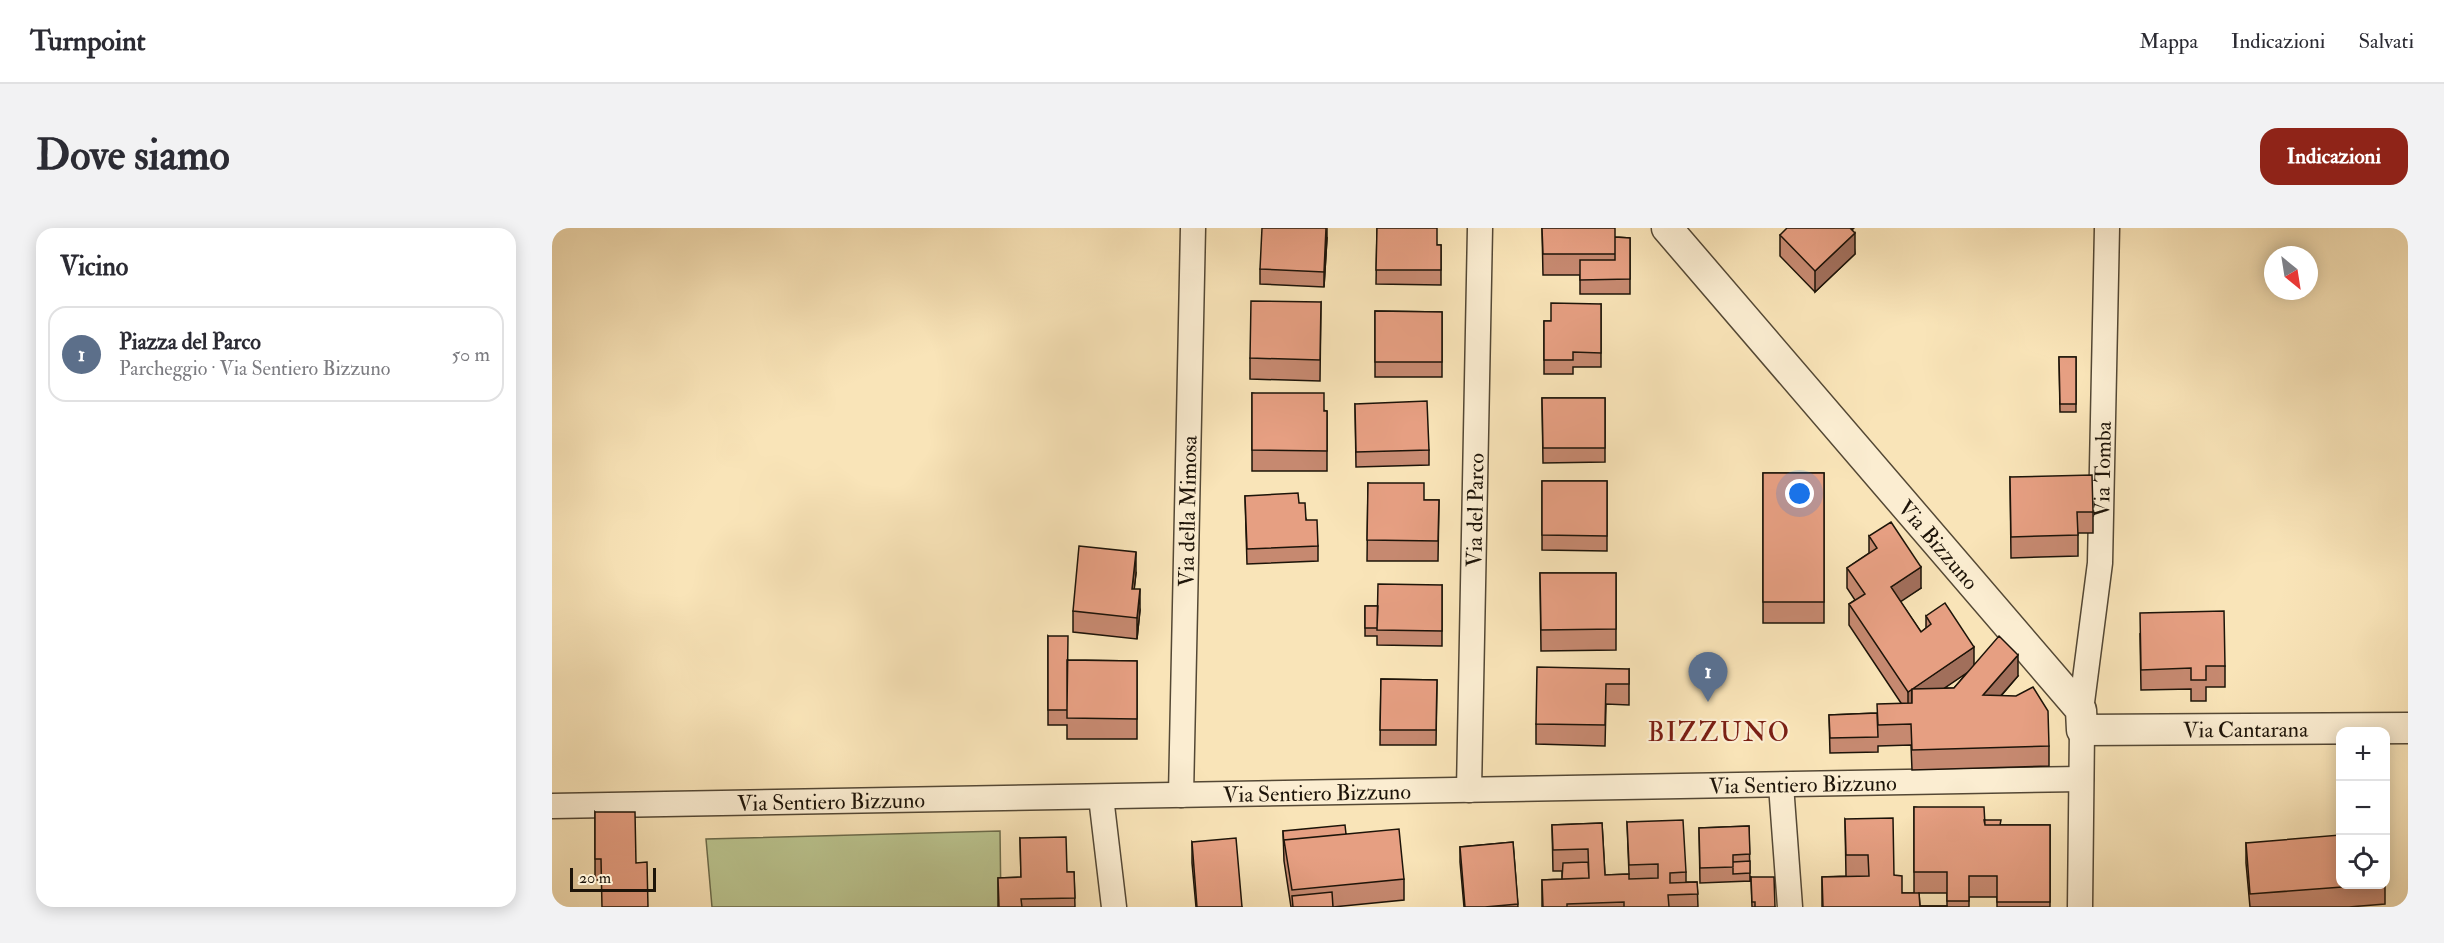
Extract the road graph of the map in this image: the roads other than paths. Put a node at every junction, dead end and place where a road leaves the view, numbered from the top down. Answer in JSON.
{"nodes":[{"id":1,"x":1193,"y":228,"type":"edge"},
{"id":2,"x":1480,"y":228,"type":"edge"},
{"id":3,"x":1667,"y":228,"type":"edge"},
{"id":4,"x":2107,"y":228,"type":"edge"},
{"id":5,"x":2082,"y":720,"type":"junction"},
{"id":6,"x":2408,"y":728,"type":"edge"},
{"id":7,"x":2081,"y":779,"type":"junction"},
{"id":8,"x":1781,"y":785,"type":"junction"},
{"id":9,"x":1469,"y":790,"type":"junction"},
{"id":10,"x":1181,"y":795,"type":"junction"},
{"id":11,"x":1101,"y":797,"type":"junction"},
{"id":12,"x":552,"y":806,"type":"edge"},
{"id":13,"x":1114,"y":907,"type":"edge"},
{"id":14,"x":1790,"y":907,"type":"edge"},
{"id":15,"x":2080,"y":907,"type":"edge"}],
"edges":[{"from":1,"to":10,"type":"street","name":"Via della Mimosa"},
{"from":2,"to":9,"type":"street","name":"Via del Parco"},
{"from":3,"to":5,"type":"street","name":"Via Bizzuno"},
{"from":4,"to":5,"type":"street","name":"Via Tomba"},
{"from":5,"to":6,"type":"street","name":"Via Cantarana"},
{"from":5,"to":7,"type":"street"},
{"from":7,"to":8,"type":"street","name":"Via Sentiero Bizzuno"},
{"from":7,"to":15,"type":"street"},
{"from":8,"to":9,"type":"street","name":"Via Sentiero Bizzuno"},
{"from":8,"to":14,"type":"street"},
{"from":9,"to":10,"type":"street","name":"Via Sentiero Bizzuno"},
{"from":10,"to":11,"type":"street","name":"Via Sentiero Bizzuno"},
{"from":11,"to":12,"type":"street","name":"Via Sentiero Bizzuno"},
{"from":11,"to":13,"type":"street"}]}
